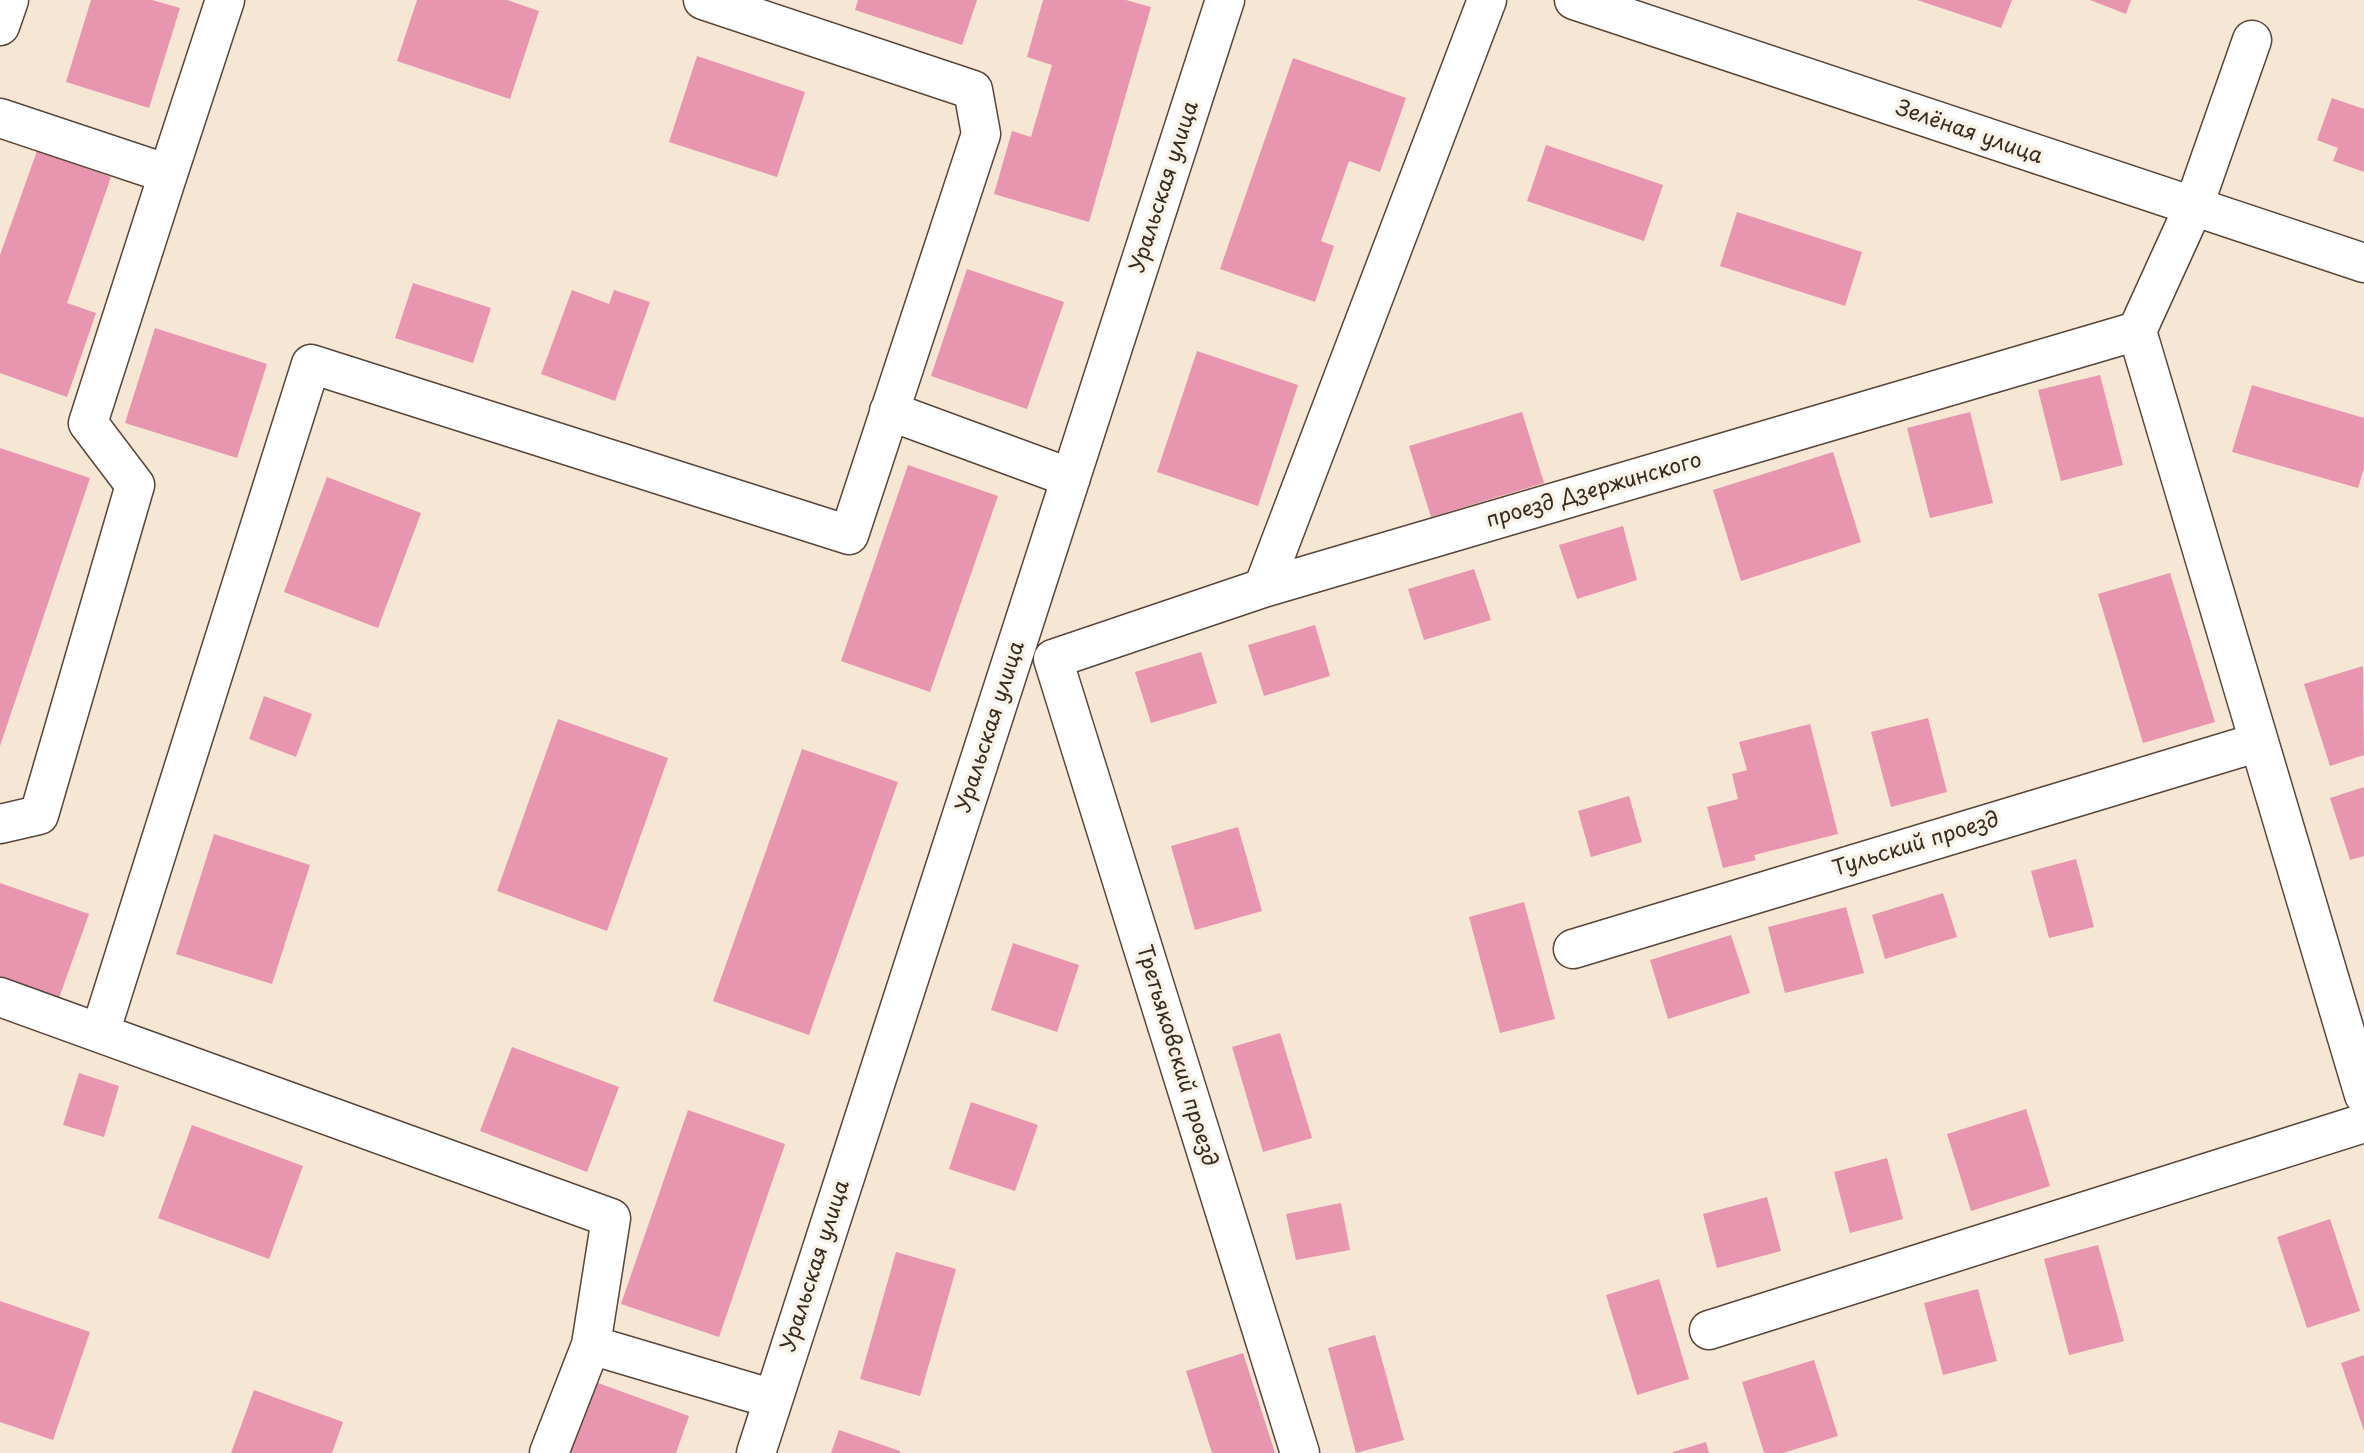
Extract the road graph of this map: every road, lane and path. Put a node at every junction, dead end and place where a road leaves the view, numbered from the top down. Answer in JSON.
{"nodes":[{"id":1,"x":9,"y":0,"type":"edge"},
{"id":2,"x":225,"y":0,"type":"edge"},
{"id":3,"x":703,"y":0,"type":"edge"},
{"id":4,"x":1225,"y":0,"type":"edge"},
{"id":5,"x":1487,"y":0,"type":"edge"},
{"id":6,"x":1574,"y":0,"type":"edge"},
{"id":7,"x":0,"y":26,"type":"edge"},
{"id":8,"x":2252,"y":40,"type":"dead end"},
{"id":9,"x":0,"y":118,"type":"edge"},
{"id":10,"x":168,"y":174,"type":"junction"},
{"id":11,"x":2193,"y":208,"type":"junction"},
{"id":12,"x":2364,"y":263,"type":"edge"},
{"id":13,"x":2137,"y":331,"type":"junction"},
{"id":14,"x":890,"y":411,"type":"junction"},
{"id":15,"x":1071,"y":478,"type":"junction"},
{"id":16,"x":1264,"y":588,"type":"junction"},
{"id":17,"x":1017,"y":646,"type":"junction"},
{"id":18,"x":1053,"y":659,"type":"junction"},
{"id":19,"x":2259,"y":742,"type":"junction"},
{"id":20,"x":0,"y":824,"type":"edge"},
{"id":21,"x":1573,"y":949,"type":"dead end"},
{"id":22,"x":0,"y":997,"type":"edge"},
{"id":23,"x":100,"y":1033,"type":"junction"},
{"id":24,"x":2364,"y":1095,"type":"edge"},
{"id":25,"x":2364,"y":1123,"type":"edge"},
{"id":26,"x":1709,"y":1330,"type":"dead end"},
{"id":27,"x":592,"y":1345,"type":"junction"},
{"id":28,"x":773,"y":1399,"type":"junction"},
{"id":29,"x":549,"y":1453,"type":"edge"},
{"id":30,"x":756,"y":1453,"type":"edge"},
{"id":31,"x":1300,"y":1453,"type":"edge"}],
"edges":[{"from":1,"to":7,"type":"street"},
{"from":2,"to":10,"type":"street"},
{"from":3,"to":14,"type":"street"},
{"from":4,"to":15,"type":"street","name":"Уральская улица"},
{"from":5,"to":16,"type":"street"},
{"from":6,"to":11,"type":"street","name":"Зелёная улица"},
{"from":8,"to":11,"type":"street"},
{"from":9,"to":10,"type":"street"},
{"from":10,"to":20,"type":"street"},
{"from":11,"to":12,"type":"street","name":"Зелёная улица"},
{"from":11,"to":13,"type":"street"},
{"from":13,"to":16,"type":"street","name":"проезд Дзержинского"},
{"from":13,"to":19,"type":"street"},
{"from":14,"to":15,"type":"street"},
{"from":14,"to":23,"type":"street"},
{"from":15,"to":17,"type":"street","name":"Уральская улица"},
{"from":16,"to":18,"type":"street","name":"проезд Дзержинского"},
{"from":17,"to":18,"type":"street"},
{"from":17,"to":28,"type":"street","name":"Уральская улица"},
{"from":18,"to":31,"type":"street","name":"Третьяковский проезд"},
{"from":19,"to":21,"type":"street","name":"Тульский проезд"},
{"from":19,"to":24,"type":"street"},
{"from":22,"to":23,"type":"street"},
{"from":23,"to":27,"type":"street"},
{"from":25,"to":26,"type":"street"},
{"from":27,"to":28,"type":"street"},
{"from":27,"to":29,"type":"street"},
{"from":28,"to":30,"type":"street","name":"Уральская улица"}]}
